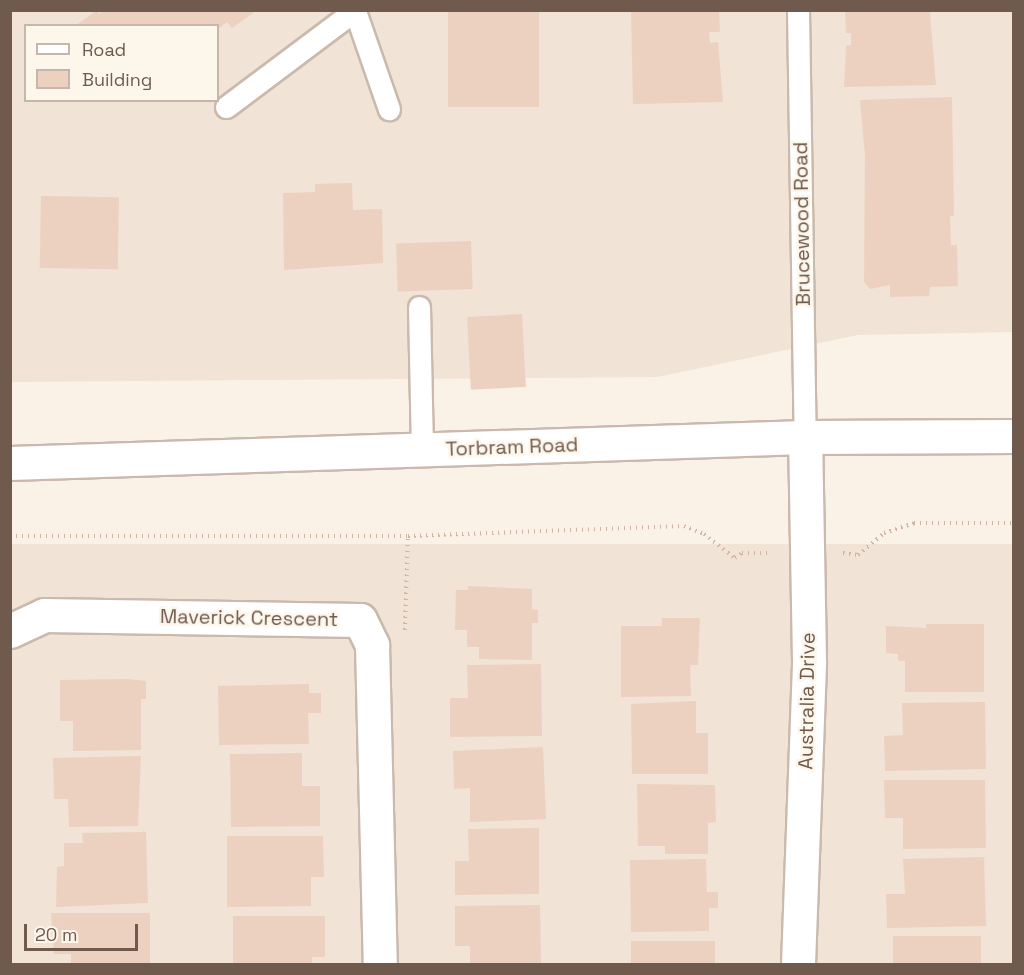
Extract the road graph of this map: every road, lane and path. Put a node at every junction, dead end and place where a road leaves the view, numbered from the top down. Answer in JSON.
{"nodes":[{"id":1,"x":798,"y":10,"type":"edge"},
{"id":2,"x":355,"y":11,"type":"edge"},
{"id":3,"x":226,"y":107,"type":"dead end"},
{"id":4,"x":389,"y":109,"type":"dead end"},
{"id":5,"x":419,"y":307,"type":"dead end"},
{"id":6,"x":1014,"y":436,"type":"edge"},
{"id":7,"x":805,"y":437,"type":"junction"},
{"id":8,"x":422,"y":450,"type":"junction"},
{"id":9,"x":10,"y":463,"type":"edge"},
{"id":10,"x":1014,"y":523,"type":"edge"},
{"id":11,"x":10,"y":536,"type":"edge"},
{"id":12,"x":408,"y":536,"type":"junction"},
{"id":13,"x":852,"y":552,"type":"dead end"},
{"id":14,"x":742,"y":553,"type":"dead end"},
{"id":15,"x":10,"y":631,"type":"edge"},
{"id":16,"x":372,"y":645,"type":"junction"},
{"id":17,"x":380,"y":964,"type":"edge"},
{"id":18,"x":798,"y":964,"type":"edge"}],
"edges":[{"from":1,"to":7,"type":"lane","name":"Brucewood Road"},
{"from":2,"to":3,"type":"lane"},
{"from":2,"to":4,"type":"lane"},
{"from":5,"to":8,"type":"lane"},
{"from":6,"to":7,"type":"street","name":"Torbram Road"},
{"from":7,"to":8,"type":"street","name":"Torbram Road"},
{"from":7,"to":18,"type":"street","name":"Australia Drive"},
{"from":8,"to":9,"type":"street","name":"Torbram Road"},
{"from":10,"to":13,"type":"path"},
{"from":11,"to":12,"type":"path"},
{"from":12,"to":14,"type":"path"},
{"from":12,"to":16,"type":"path"},
{"from":15,"to":16,"type":"street","name":"Maverick Crescent"},
{"from":16,"to":17,"type":"street","name":"Maverick Crescent"}]}
